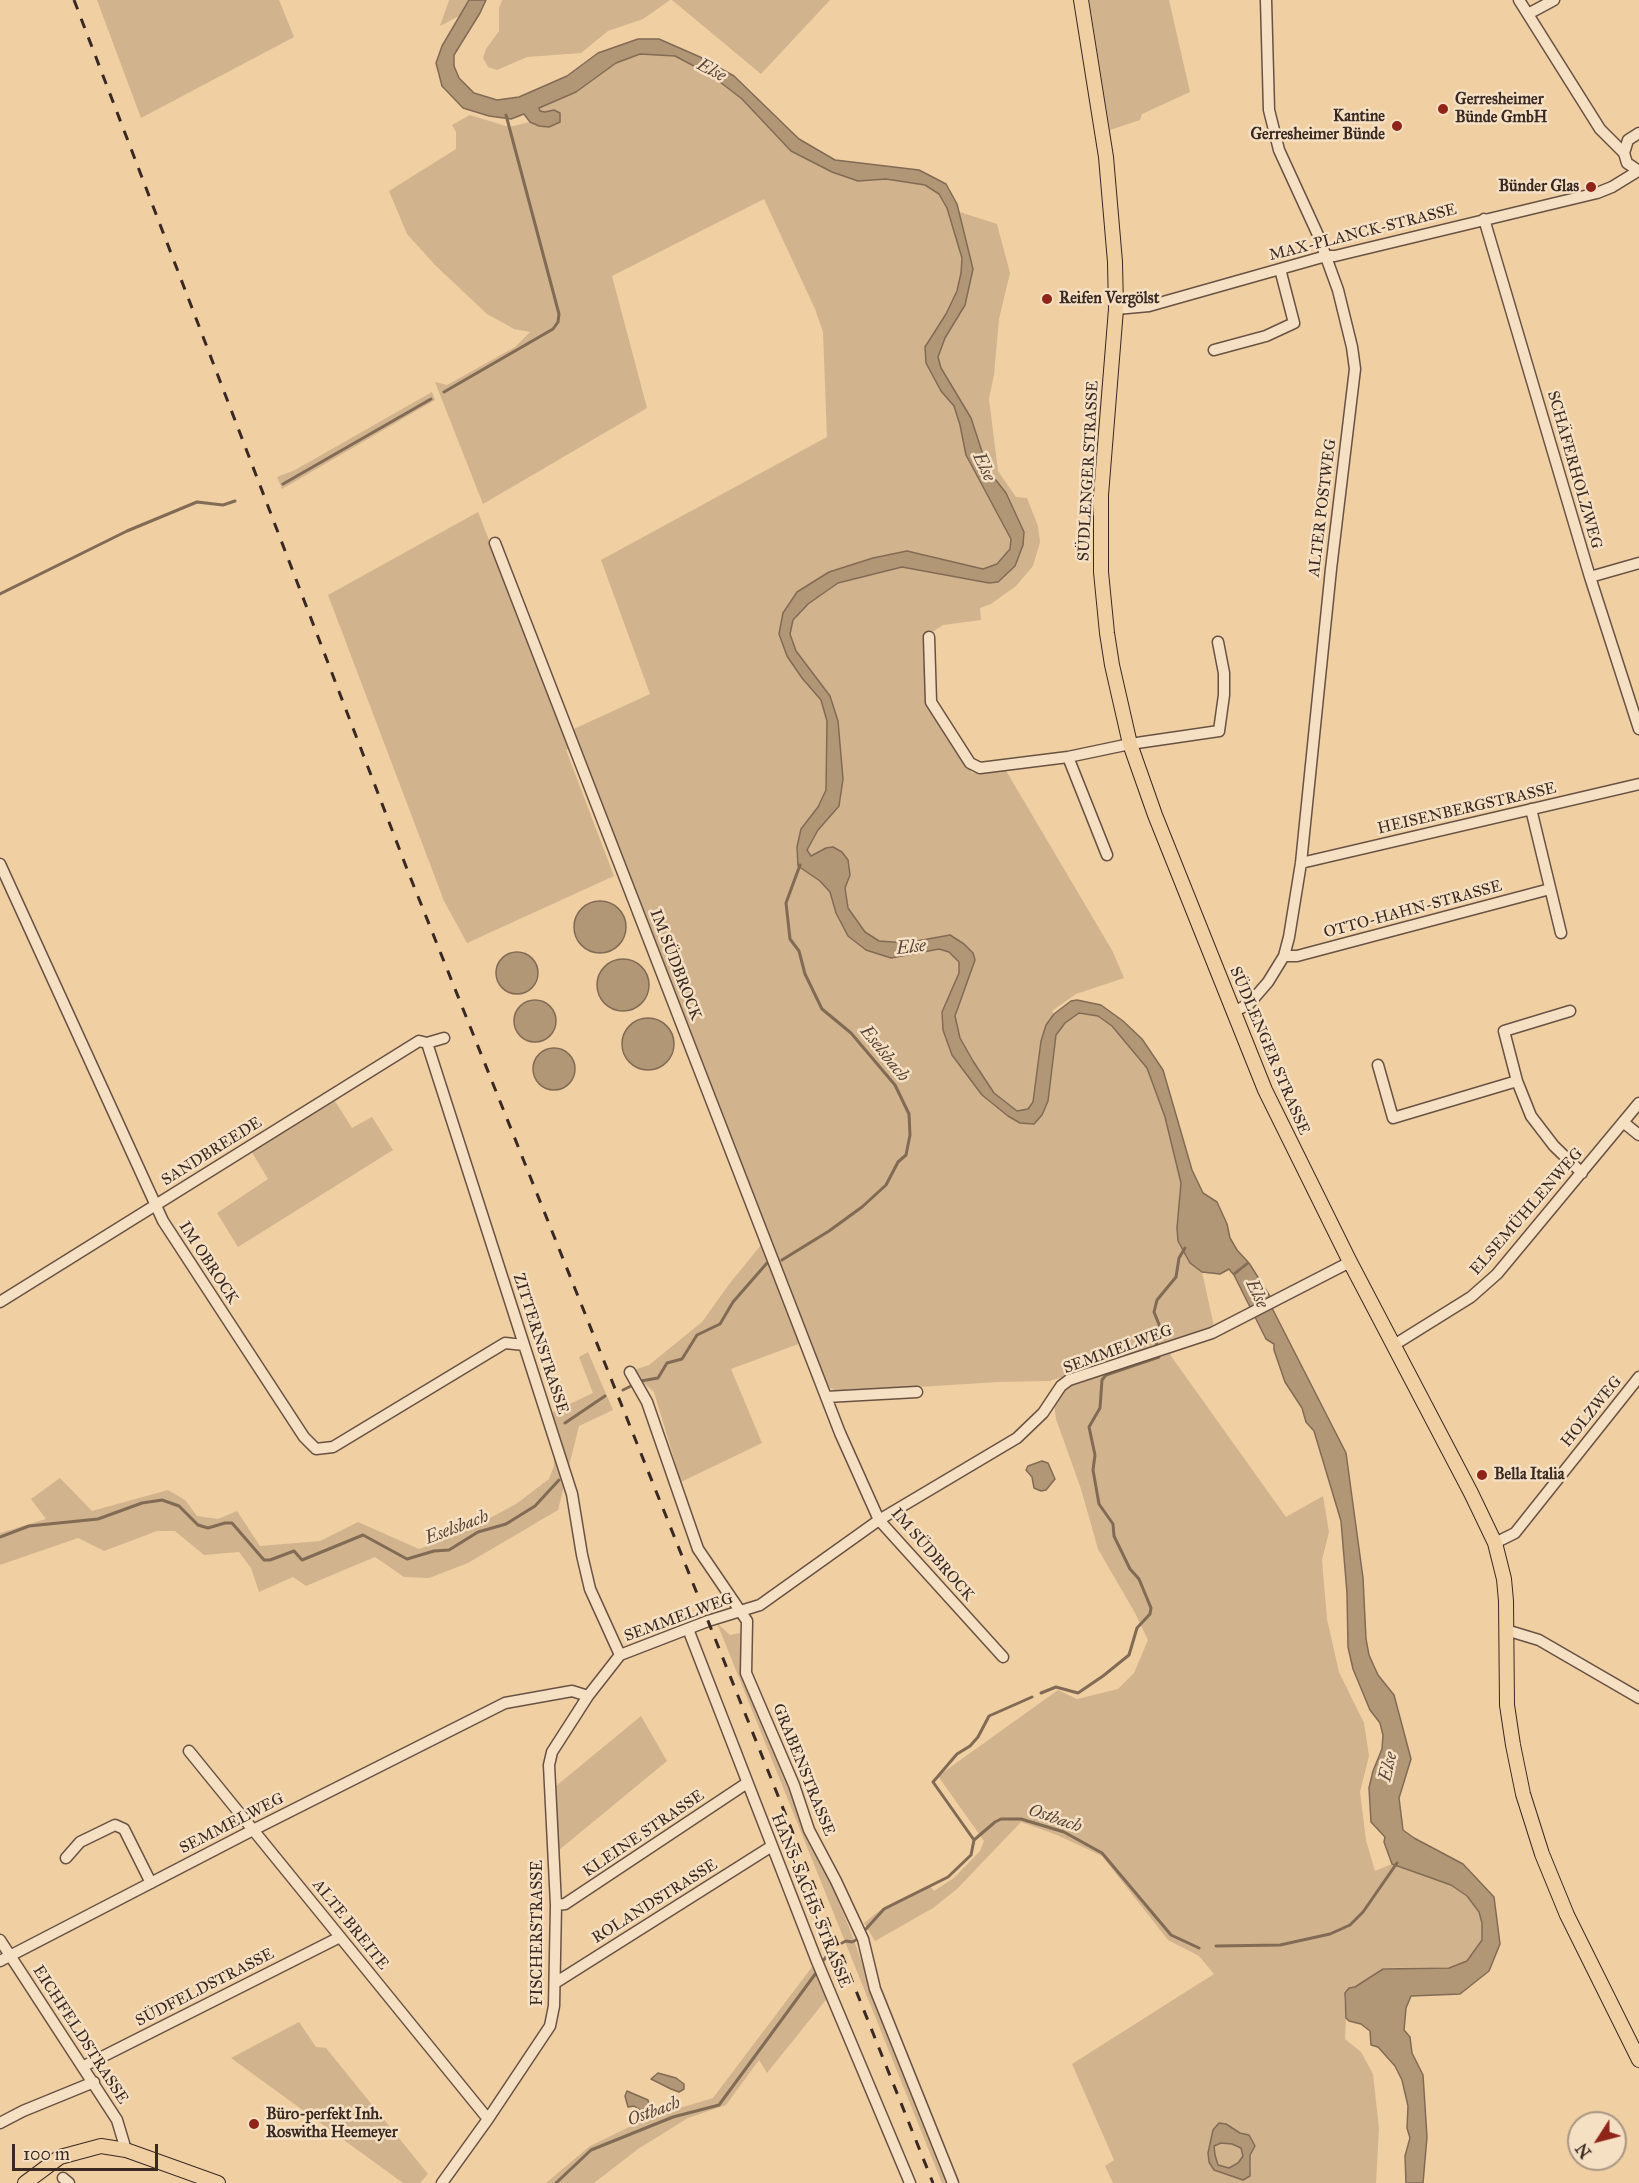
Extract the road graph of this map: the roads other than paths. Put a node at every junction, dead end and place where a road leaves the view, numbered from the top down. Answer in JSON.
{"nodes":[{"id":1,"x":1081,"y":0,"type":"edge"},
{"id":2,"x":1266,"y":0,"type":"edge"},
{"id":3,"x":1520,"y":0,"type":"edge"},
{"id":4,"x":1554,"y":0,"type":"edge"},
{"id":5,"x":1528,"y":14,"type":"junction"},
{"id":6,"x":1600,"y":129,"type":"junction"},
{"id":7,"x":1639,"y":134,"type":"edge"},
{"id":8,"x":1628,"y":140,"type":"junction"},
{"id":9,"x":1625,"y":156,"type":"junction"},
{"id":10,"x":1639,"y":171,"type":"edge"},
{"id":11,"x":1617,"y":183,"type":"junction"},
{"id":12,"x":1484,"y":219,"type":"junction"},
{"id":13,"x":1326,"y":256,"type":"junction"},
{"id":14,"x":1280,"y":269,"type":"junction"},
{"id":15,"x":1116,"y":309,"type":"junction"},
{"id":16,"x":1214,"y":350,"type":"dead end"},
{"id":17,"x":495,"y":543,"type":"dead end"},
{"id":18,"x":1639,"y":563,"type":"edge"},
{"id":19,"x":1590,"y":577,"type":"junction"},
{"id":20,"x":929,"y":637,"type":"dead end"},
{"id":21,"x":1218,"y":642,"type":"dead end"},
{"id":22,"x":1639,"y":729,"type":"edge"},
{"id":23,"x":1130,"y":744,"type":"junction"},
{"id":24,"x":1068,"y":757,"type":"junction"},
{"id":25,"x":1639,"y":784,"type":"edge"},
{"id":26,"x":1531,"y":809,"type":"junction"},
{"id":27,"x":1107,"y":855,"type":"dead end"},
{"id":28,"x":1301,"y":863,"type":"junction"},
{"id":29,"x":0,"y":864,"type":"edge"},
{"id":30,"x":1550,"y":889,"type":"junction"},
{"id":31,"x":1561,"y":933,"type":"dead end"},
{"id":32,"x":1284,"y":956,"type":"junction"},
{"id":33,"x":1570,"y":1011,"type":"dead end"},
{"id":34,"x":1233,"y":1012,"type":"junction"},
{"id":35,"x":444,"y":1038,"type":"dead end"},
{"id":36,"x":427,"y":1043,"type":"junction"},
{"id":37,"x":1378,"y":1065,"type":"dead end"},
{"id":38,"x":1517,"y":1081,"type":"junction"},
{"id":39,"x":1639,"y":1103,"type":"edge"},
{"id":40,"x":1623,"y":1122,"type":"junction"},
{"id":41,"x":1639,"y":1134,"type":"edge"},
{"id":42,"x":1582,"y":1173,"type":"junction"},
{"id":43,"x":156,"y":1204,"type":"junction"},
{"id":44,"x":1350,"y":1262,"type":"junction"},
{"id":45,"x":0,"y":1302,"type":"edge"},
{"id":46,"x":525,"y":1345,"type":"junction"},
{"id":47,"x":1394,"y":1345,"type":"junction"},
{"id":48,"x":630,"y":1372,"type":"dead end"},
{"id":49,"x":1639,"y":1377,"type":"edge"},
{"id":50,"x":917,"y":1392,"type":"dead end"},
{"id":51,"x":826,"y":1398,"type":"junction"},
{"id":52,"x":879,"y":1520,"type":"junction"},
{"id":53,"x":1495,"y":1543,"type":"junction"},
{"id":54,"x":741,"y":1611,"type":"junction"},
{"id":55,"x":688,"y":1629,"type":"junction"},
{"id":56,"x":1506,"y":1630,"type":"junction"},
{"id":57,"x":620,"y":1655,"type":"junction"},
{"id":58,"x":1003,"y":1657,"type":"dead end"},
{"id":59,"x":588,"y":1696,"type":"junction"},
{"id":60,"x":1639,"y":1698,"type":"edge"},
{"id":61,"x":189,"y":1751,"type":"dead end"},
{"id":62,"x":747,"y":1783,"type":"junction"},
{"id":63,"x":253,"y":1830,"type":"junction"},
{"id":64,"x":772,"y":1846,"type":"junction"},
{"id":65,"x":66,"y":1858,"type":"dead end"},
{"id":66,"x":151,"y":1883,"type":"junction"},
{"id":67,"x":556,"y":1905,"type":"junction"},
{"id":68,"x":340,"y":1937,"type":"junction"},
{"id":69,"x":0,"y":1940,"type":"edge"},
{"id":70,"x":10,"y":1954,"type":"junction"},
{"id":71,"x":0,"y":1961,"type":"edge"},
{"id":72,"x":555,"y":1983,"type":"junction"},
{"id":73,"x":1639,"y":2060,"type":"edge"},
{"id":74,"x":84,"y":2066,"type":"junction"},
{"id":75,"x":94,"y":2082,"type":"junction"},
{"id":76,"x":488,"y":2119,"type":"junction"},
{"id":77,"x":0,"y":2123,"type":"edge"},
{"id":78,"x":126,"y":2150,"type":"junction"},
{"id":79,"x":25,"y":2183,"type":"edge"},
{"id":80,"x":218,"y":2183,"type":"edge"},
{"id":81,"x":442,"y":2183,"type":"edge"},
{"id":82,"x":910,"y":2183,"type":"edge"},
{"id":83,"x":953,"y":2183,"type":"edge"}],
"edges":[{"from":1,"to":15,"type":"main road","name":"SÜDLENGER STRASSE"},
{"from":2,"to":13,"type":"street","name":"ALTER POSTWEG"},
{"from":3,"to":5,"type":"street"},
{"from":4,"to":5,"type":"street"},
{"from":5,"to":6,"type":"street"},
{"from":6,"to":8,"type":"street"},
{"from":6,"to":9,"type":"street"},
{"from":7,"to":8,"type":"street"},
{"from":8,"to":9,"type":"street"},
{"from":9,"to":10,"type":"street"},
{"from":9,"to":11,"type":"street"},
{"from":10,"to":11,"type":"street","name":"MAX-PLANCK-STRASSE"},
{"from":11,"to":12,"type":"street","name":"MAX-PLANCK-STRASSE"},
{"from":12,"to":13,"type":"street","name":"MAX-PLANCK-STRASSE"},
{"from":12,"to":19,"type":"street","name":"SCHÄFERHOLZWEG"},
{"from":13,"to":14,"type":"street","name":"MAX-PLANCK-STRASSE"},
{"from":13,"to":28,"type":"street","name":"ALTER POSTWEG"},
{"from":14,"to":15,"type":"street","name":"MAX-PLANCK-STRASSE"},
{"from":14,"to":16,"type":"street"},
{"from":15,"to":23,"type":"main road","name":"SÜDLENGER STRASSE"},
{"from":17,"to":51,"type":"street","name":"IM SÜDBROCK"},
{"from":18,"to":19,"type":"street"},
{"from":19,"to":22,"type":"street","name":"SCHÄFERHOLZWEG"},
{"from":20,"to":24,"type":"street"},
{"from":21,"to":23,"type":"street"},
{"from":23,"to":24,"type":"street"},
{"from":23,"to":34,"type":"main road","name":"SÜDLENGER STRASSE"},
{"from":24,"to":27,"type":"street"},
{"from":25,"to":26,"type":"street","name":"HEISENBERGSTRASSE"},
{"from":26,"to":28,"type":"street","name":"HEISENBERGSTRASSE"},
{"from":26,"to":30,"type":"street"},
{"from":28,"to":32,"type":"street","name":"ALTER POSTWEG"},
{"from":29,"to":43,"type":"street","name":"IM OBROCK"},
{"from":30,"to":31,"type":"street"},
{"from":30,"to":32,"type":"street","name":"OTTO-HAHN-STRASSE"},
{"from":32,"to":34,"type":"street","name":"ALTER POSTWEG"},
{"from":33,"to":38,"type":"street"},
{"from":34,"to":44,"type":"main road","name":"SÜDLENGER STRASSE"},
{"from":35,"to":36,"type":"street","name":"SANDBREEDE"},
{"from":36,"to":43,"type":"street","name":"SANDBREEDE"},
{"from":36,"to":46,"type":"street","name":"ZITTERNSTRASSE"},
{"from":37,"to":38,"type":"street"},
{"from":38,"to":42,"type":"street"},
{"from":39,"to":40,"type":"street","name":"ELSEMÜHLENWEG"},
{"from":40,"to":41,"type":"street"},
{"from":40,"to":42,"type":"street","name":"ELSEMÜHLENWEG"},
{"from":42,"to":47,"type":"street","name":"ELSEMÜHLENWEG"},
{"from":43,"to":45,"type":"street","name":"SANDBREEDE"},
{"from":43,"to":46,"type":"street","name":"IM OBROCK"},
{"from":44,"to":47,"type":"main road","name":"SÜDLENGER STRASSE"},
{"from":44,"to":52,"type":"street","name":"SEMMELWEG"},
{"from":46,"to":57,"type":"street","name":"ZITTERNSTRASSE"},
{"from":47,"to":53,"type":"main road","name":"SÜDLENGER STRASSE"},
{"from":48,"to":54,"type":"street","name":"GRABENSTRASSE"},
{"from":49,"to":53,"type":"street","name":"HOLZWEG"},
{"from":50,"to":51,"type":"street"},
{"from":51,"to":52,"type":"street","name":"IM SÜDBROCK"},
{"from":52,"to":54,"type":"street","name":"SEMMELWEG"},
{"from":52,"to":58,"type":"street","name":"IM SÜDBROCK"},
{"from":53,"to":56,"type":"main road","name":"SÜDLENGER STRASSE"},
{"from":54,"to":55,"type":"street","name":"SEMMELWEG"},
{"from":54,"to":83,"type":"street","name":"GRABENSTRASSE"},
{"from":55,"to":57,"type":"street","name":"SEMMELWEG"},
{"from":55,"to":62,"type":"street","name":"HANS-SACHS-STRASSE"},
{"from":56,"to":60,"type":"street"},
{"from":56,"to":73,"type":"main road","name":"SÜDLENGER STRASSE"},
{"from":57,"to":59,"type":"street","name":"SEMMELWEG"},
{"from":59,"to":63,"type":"street","name":"SEMMELWEG"},
{"from":59,"to":67,"type":"street","name":"FISCHERSTRASSE"},
{"from":61,"to":63,"type":"street","name":"ALTE BREITE"},
{"from":62,"to":64,"type":"street","name":"HANS-SACHS-STRASSE"},
{"from":62,"to":67,"type":"street","name":"KLEINE STRASSE"},
{"from":63,"to":66,"type":"street","name":"SEMMELWEG"},
{"from":63,"to":68,"type":"street","name":"ALTE BREITE"},
{"from":64,"to":72,"type":"street","name":"ROLANDSTRASSE"},
{"from":64,"to":82,"type":"street","name":"HANS-SACHS-STRASSE"},
{"from":65,"to":66,"type":"street"},
{"from":66,"to":70,"type":"street","name":"SEMMELWEG"},
{"from":67,"to":72,"type":"street","name":"FISCHERSTRASSE"},
{"from":68,"to":74,"type":"street","name":"SÜDFELDSTRASSE"},
{"from":68,"to":76,"type":"street","name":"ALTE BREITE"},
{"from":69,"to":70,"type":"street","name":"EICHFELDSTRASSE"},
{"from":70,"to":71,"type":"street","name":"SEMMELWEG"},
{"from":70,"to":74,"type":"street","name":"EICHFELDSTRASSE"},
{"from":72,"to":76,"type":"street","name":"FISCHERSTRASSE"},
{"from":74,"to":75,"type":"street","name":"EICHFELDSTRASSE"},
{"from":75,"to":77,"type":"street"},
{"from":75,"to":78,"type":"street","name":"EICHFELDSTRASSE"},
{"from":76,"to":81,"type":"street","name":"FISCHERSTRASSE"},
{"from":78,"to":79,"type":"main road"},
{"from":78,"to":80,"type":"main road"}]}
